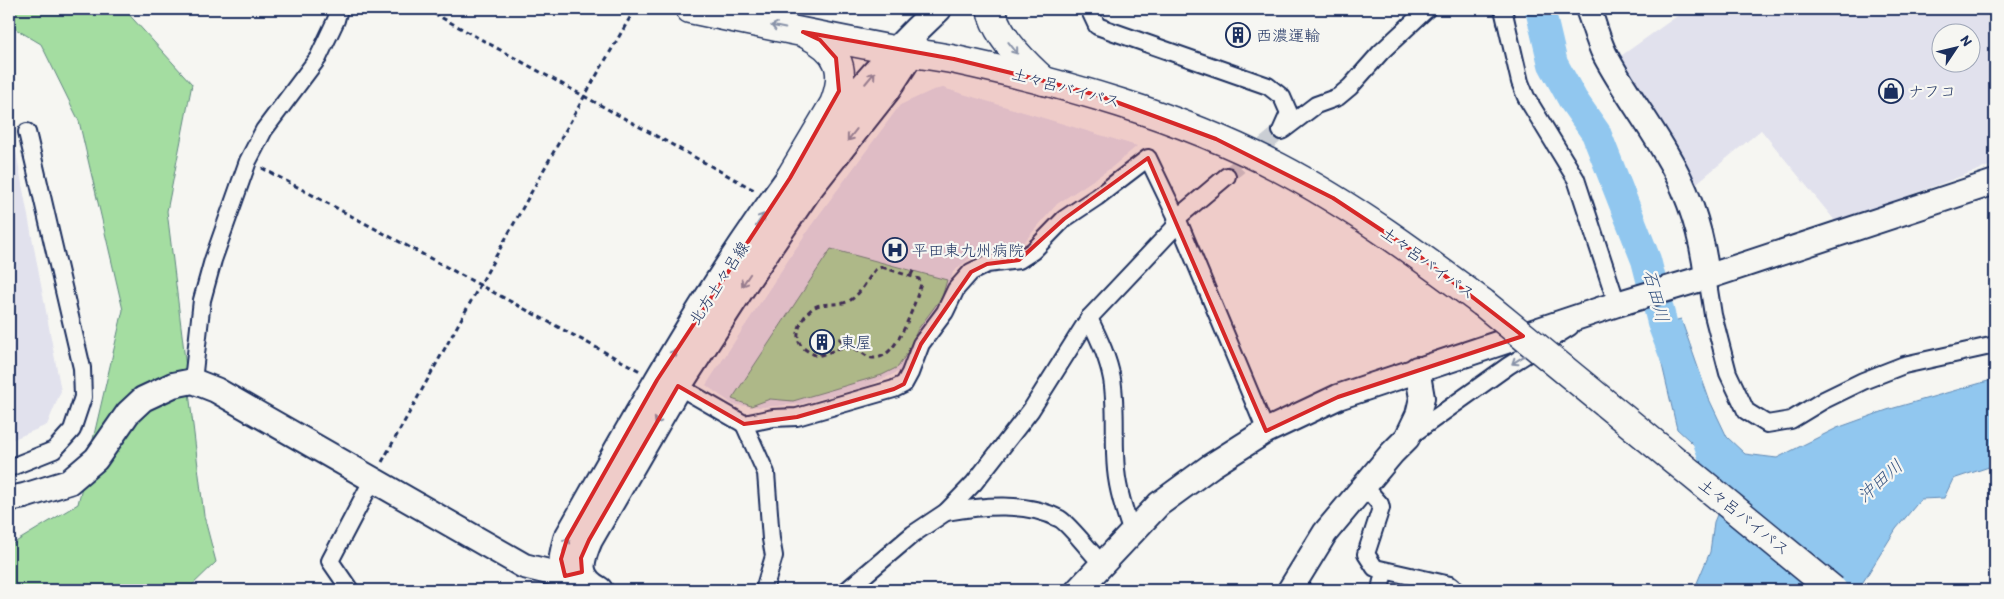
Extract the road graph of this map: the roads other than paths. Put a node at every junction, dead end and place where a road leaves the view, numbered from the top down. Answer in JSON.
{"nodes":[{"id":1,"x":339,"y":9,"type":"edge"},
{"id":2,"x":690,"y":9,"type":"edge"},
{"id":3,"x":784,"y":9,"type":"edge"},
{"id":4,"x":939,"y":9,"type":"edge"},
{"id":5,"x":991,"y":9,"type":"edge"},
{"id":6,"x":1089,"y":9,"type":"edge"},
{"id":7,"x":1427,"y":9,"type":"edge"},
{"id":8,"x":1503,"y":9,"type":"edge"},
{"id":9,"x":1588,"y":9,"type":"edge"},
{"id":10,"x":804,"y":32,"type":"junction"},
{"id":11,"x":908,"y":46,"type":"junction"},
{"id":12,"x":1044,"y":81,"type":"junction"},
{"id":13,"x":27,"y":132,"type":"dead end"},
{"id":14,"x":1227,"y":176,"type":"tunnel mouth"},
{"id":15,"x":790,"y":178,"type":"junction"},
{"id":16,"x":1995,"y":182,"type":"edge"},
{"id":17,"x":1177,"y":218,"type":"junction"},
{"id":18,"x":1708,"y":277,"type":"junction"},
{"id":19,"x":1624,"y":302,"type":"junction"},
{"id":20,"x":1588,"y":315,"type":"junction"},
{"id":21,"x":1089,"y":318,"type":"junction"},
{"id":22,"x":1995,"y":345,"type":"edge"},
{"id":23,"x":1417,"y":369,"type":"junction"},
{"id":24,"x":193,"y":381,"type":"junction"},
{"id":25,"x":667,"y":383,"type":"junction"},
{"id":26,"x":744,"y":424,"type":"junction"},
{"id":27,"x":1266,"y":431,"type":"junction"},
{"id":28,"x":1407,"y":438,"type":"junction"},
{"id":29,"x":9,"y":468,"type":"edge"},
{"id":30,"x":373,"y":479,"type":"junction"},
{"id":31,"x":1364,"y":486,"type":"junction"},
{"id":32,"x":9,"y":499,"type":"edge"},
{"id":33,"x":946,"y":512,"type":"junction"},
{"id":34,"x":1132,"y":533,"type":"junction"},
{"id":35,"x":1102,"y":564,"type":"junction"},
{"id":36,"x":1384,"y":571,"type":"junction"},
{"id":37,"x":574,"y":584,"type":"edge"},
{"id":38,"x":350,"y":590,"type":"edge"},
{"id":39,"x":764,"y":590,"type":"edge"},
{"id":40,"x":847,"y":590,"type":"edge"},
{"id":41,"x":1078,"y":590,"type":"edge"},
{"id":42,"x":1290,"y":590,"type":"edge"},
{"id":43,"x":1380,"y":590,"type":"edge"},
{"id":44,"x":1456,"y":590,"type":"edge"},
{"id":45,"x":1833,"y":590,"type":"edge"}],
"edges":[{"from":1,"to":24,"type":"street"},
{"from":10,"to":2,"type":"highway","name":"土々呂バイパス","one_way":true},
{"from":3,"to":11,"type":"highway","name":"土々呂バイパス"},
{"from":4,"to":11,"type":"main road","name":"北方土々呂線"},
{"from":5,"to":12,"type":"highway","one_way":true},
{"from":6,"to":7,"type":"street"},
{"from":8,"to":19,"type":"street"},
{"from":9,"to":18,"type":"street"},
{"from":10,"to":11,"type":"highway","name":"土々呂バイパス"},
{"from":10,"to":15,"type":"highway"},
{"from":11,"to":12,"type":"highway","name":"土々呂バイパス"},
{"from":15,"to":11,"type":"main road","name":"北方土々呂線","one_way":true},
{"from":11,"to":25,"type":"main road","name":"北方土々呂線","one_way":true},
{"from":12,"to":45,"type":"highway","name":"土々呂バイパス","bridge":true},
{"from":13,"to":29,"type":"street"},
{"from":14,"to":17,"type":"street"},
{"from":25,"to":15,"type":"main road","name":"北方土々呂線","one_way":true},
{"from":16,"to":18,"type":"street"},
{"from":17,"to":21,"type":"street"},
{"from":17,"to":26,"type":"street"},
{"from":17,"to":27,"type":"street"},
{"from":18,"to":19,"type":"street"},
{"from":18,"to":22,"type":"street"},
{"from":19,"to":20,"type":"street"},
{"from":20,"to":23,"type":"street"},
{"from":20,"to":28,"type":"street","one_way":true},
{"from":21,"to":33,"type":"street"},
{"from":21,"to":34,"type":"street"},
{"from":23,"to":27,"type":"street"},
{"from":23,"to":28,"type":"street"},
{"from":24,"to":30,"type":"street"},
{"from":24,"to":32,"type":"street"},
{"from":25,"to":26,"type":"street"},
{"from":25,"to":37,"type":"main road","name":"北方土々呂線"},
{"from":26,"to":39,"type":"street"},
{"from":27,"to":34,"type":"street"},
{"from":28,"to":31,"type":"street"},
{"from":30,"to":37,"type":"street"},
{"from":30,"to":38,"type":"street"},
{"from":31,"to":36,"type":"street"},
{"from":31,"to":42,"type":"street"},
{"from":33,"to":35,"type":"street"},
{"from":33,"to":40,"type":"street"},
{"from":34,"to":35,"type":"street"},
{"from":35,"to":41,"type":"street"},
{"from":36,"to":43,"type":"street"},
{"from":36,"to":44,"type":"street"}]}
